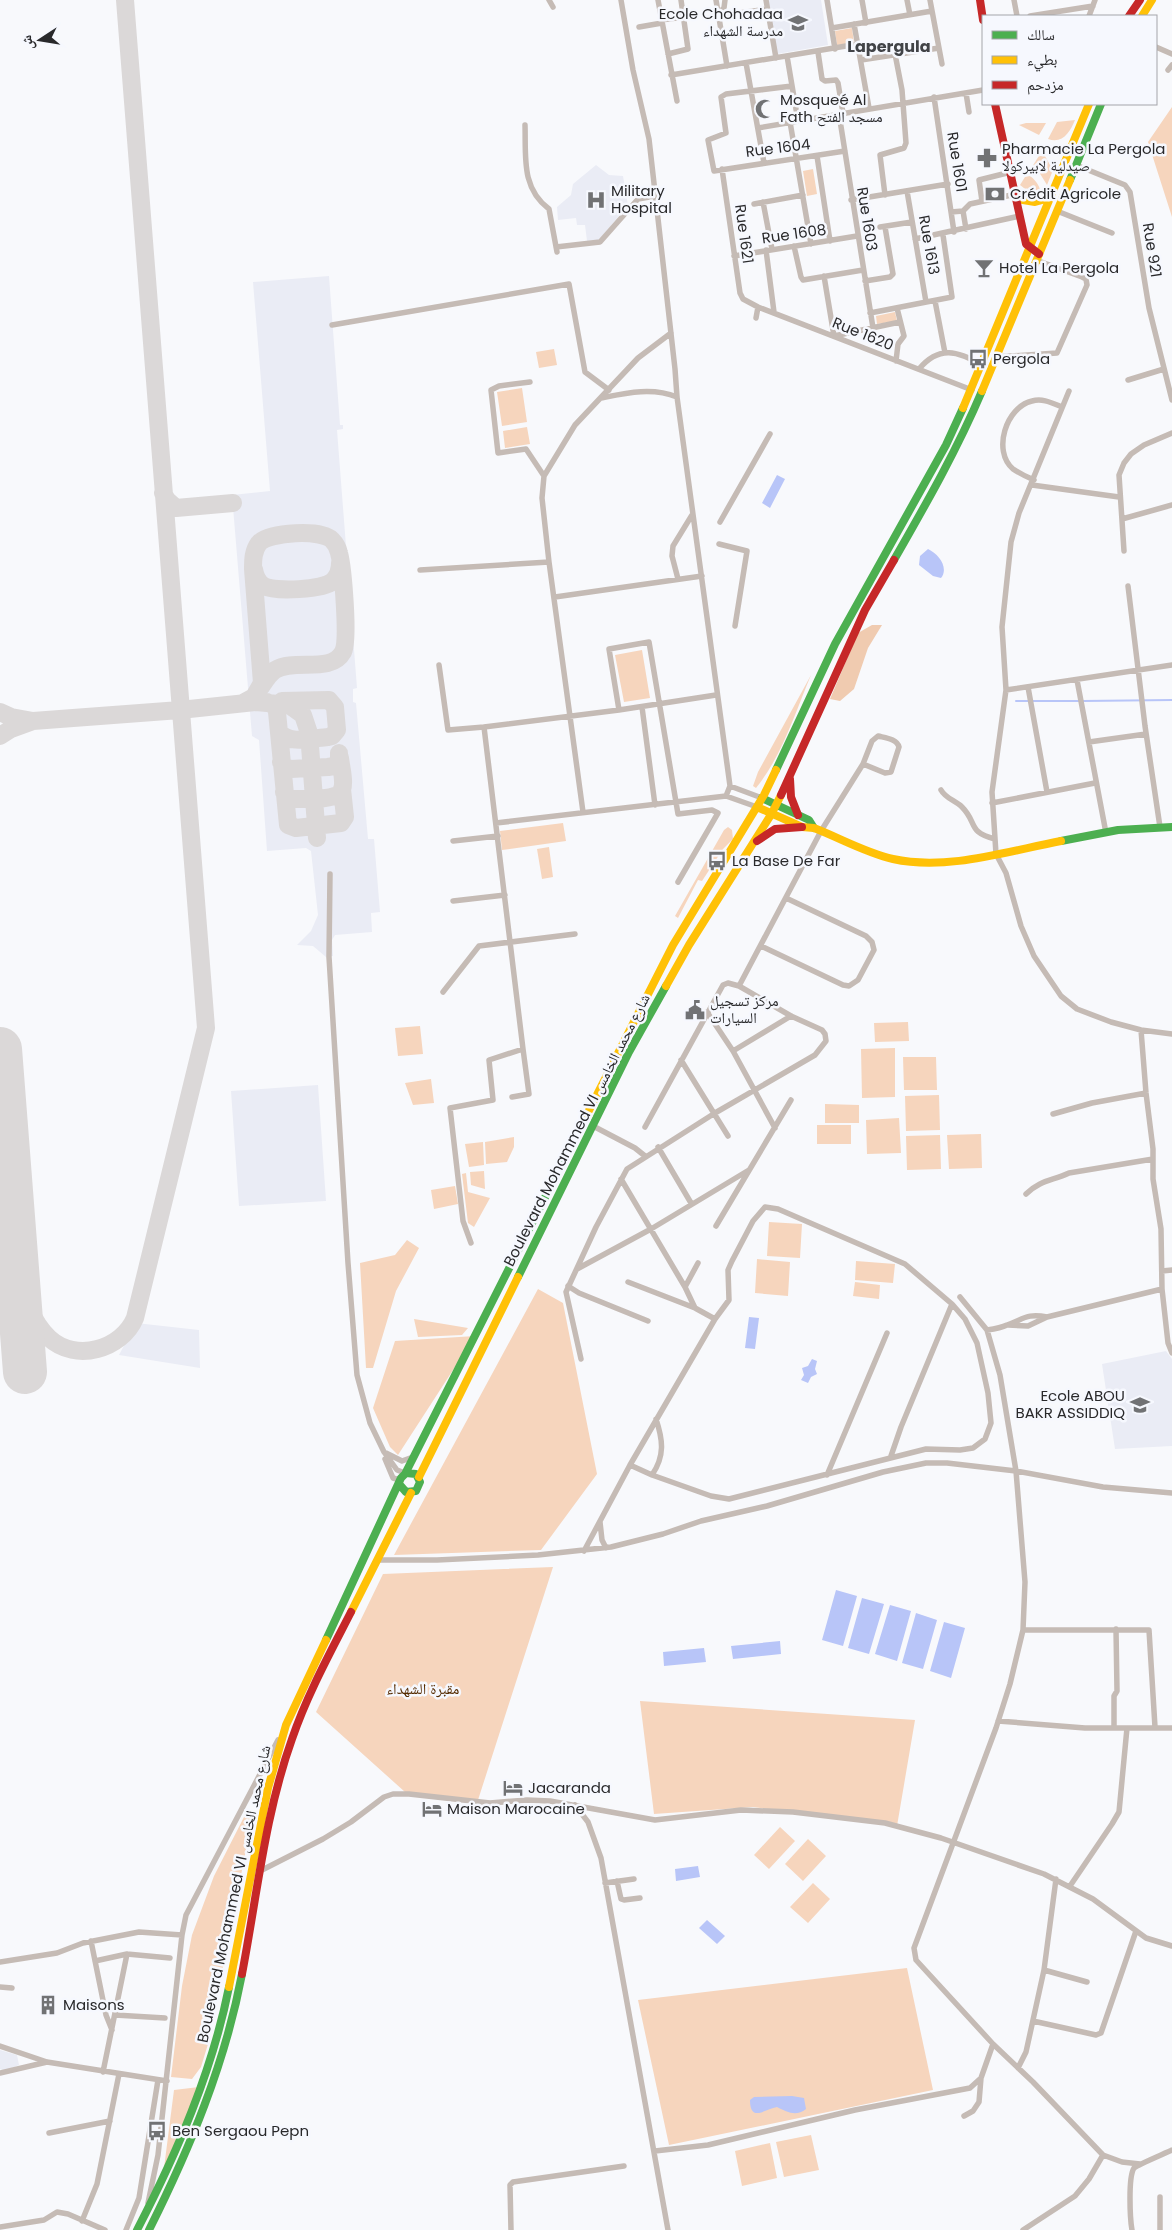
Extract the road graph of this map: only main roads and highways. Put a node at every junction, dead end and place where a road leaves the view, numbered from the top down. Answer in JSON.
{"nodes":[{"id":1,"x":980,"y":0,"type":"edge"},
{"id":2,"x":1140,"y":0,"type":"edge"},
{"id":3,"x":1152,"y":0,"type":"edge"},
{"id":4,"x":982,"y":15,"type":"edge"},
{"id":5,"x":1130,"y":15,"type":"edge"},
{"id":6,"x":1143,"y":15,"type":"edge"},
{"id":7,"x":996,"y":105,"type":"edge"},
{"id":8,"x":1089,"y":105,"type":"edge"},
{"id":9,"x":1100,"y":105,"type":"edge"},
{"id":10,"x":1017,"y":197,"type":"junction"},
{"id":11,"x":1049,"y":198,"type":"junction"},
{"id":12,"x":1029,"y":248,"type":"junction"},
{"id":13,"x":1038,"y":257,"type":"junction"},
{"id":14,"x":959,"y":418,"type":"junction"},
{"id":15,"x":968,"y":424,"type":"junction"},
{"id":16,"x":790,"y":777,"type":"junction"},
{"id":17,"x":762,"y":798,"type":"junction"},
{"id":18,"x":776,"y":804,"type":"junction"},
{"id":19,"x":756,"y":807,"type":"junction"},
{"id":20,"x":772,"y":813,"type":"junction"},
{"id":21,"x":798,"y":815,"type":"junction"},
{"id":22,"x":1172,"y":826,"type":"edge"},
{"id":23,"x":802,"y":827,"type":"junction"},
{"id":24,"x":817,"y":829,"type":"junction"},
{"id":25,"x":753,"y":844,"type":"junction"},
{"id":26,"x":406,"y":1473,"type":"junction"},
{"id":27,"x":419,"y":1477,"type":"junction"},
{"id":28,"x":400,"y":1482,"type":"junction"},
{"id":29,"x":411,"y":1493,"type":"junction"},
{"id":30,"x":137,"y":2230,"type":"edge"},
{"id":31,"x":149,"y":2230,"type":"edge"}],
"edges":[{"from":1,"to":4,"type":"main road"},
{"from":2,"to":5,"type":"main road"},
{"from":3,"to":6,"type":"main road"},
{"from":7,"to":10,"type":"main road"},
{"from":8,"to":11,"type":"main road","name":"Boulevard Mohammed VI شارع محمد الخامس"},
{"from":9,"to":13,"type":"main road","name":"Boulevard Mohammed VI شارع محمد الخامس"},
{"from":10,"to":11,"type":"main road"},
{"from":10,"to":12,"type":"main road"},
{"from":11,"to":12,"type":"main road","name":"Boulevard Mohammed VI شارع محمد الخامس"},
{"from":12,"to":13,"type":"main road"},
{"from":12,"to":14,"type":"main road","name":"Boulevard Mohammed VI شارع محمد الخامس"},
{"from":13,"to":15,"type":"main road","name":"Boulevard Mohammed VI شارع محمد الخامس"},
{"from":14,"to":15,"type":"main road"},
{"from":14,"to":17,"type":"main road","name":"Boulevard Mohammed VI شارع محمد الخامس"},
{"from":15,"to":16,"type":"main road","name":"Boulevard Mohammed VI شارع محمد الخامس"},
{"from":16,"to":18,"type":"main road","name":"Boulevard Mohammed VI شارع محمد الخامس"},
{"from":16,"to":21,"type":"main road"},
{"from":17,"to":18,"type":"main road"},
{"from":17,"to":19,"type":"main road","name":"Boulevard Mohammed VI شارع محمد الخامس"},
{"from":18,"to":20,"type":"main road","name":"Boulevard Mohammed VI شارع محمد الخامس"},
{"from":18,"to":21,"type":"main road"},
{"from":19,"to":20,"type":"main road"},
{"from":19,"to":26,"type":"main road","name":"Boulevard Mohammed VI شارع محمد الخامس"},
{"from":20,"to":23,"type":"main road"},
{"from":20,"to":25,"type":"main road","name":"Boulevard Mohammed VI شارع محمد الخامس"},
{"from":21,"to":24,"type":"main road"},
{"from":22,"to":24,"type":"main road"},
{"from":23,"to":24,"type":"main road"},
{"from":23,"to":25,"type":"main road"},
{"from":25,"to":27,"type":"main road","name":"Boulevard Mohammed VI شارع محمد الخامس"},
{"from":26,"to":27,"type":"main road"},
{"from":26,"to":28,"type":"main road"},
{"from":27,"to":29,"type":"main road"},
{"from":28,"to":29,"type":"main road"},
{"from":28,"to":30,"type":"main road","name":"Boulevard Mohammed VI شارع محمد الخامس"},
{"from":29,"to":31,"type":"main road","name":"Boulevard Mohammed VI شارع محمد الخامس"}]}
